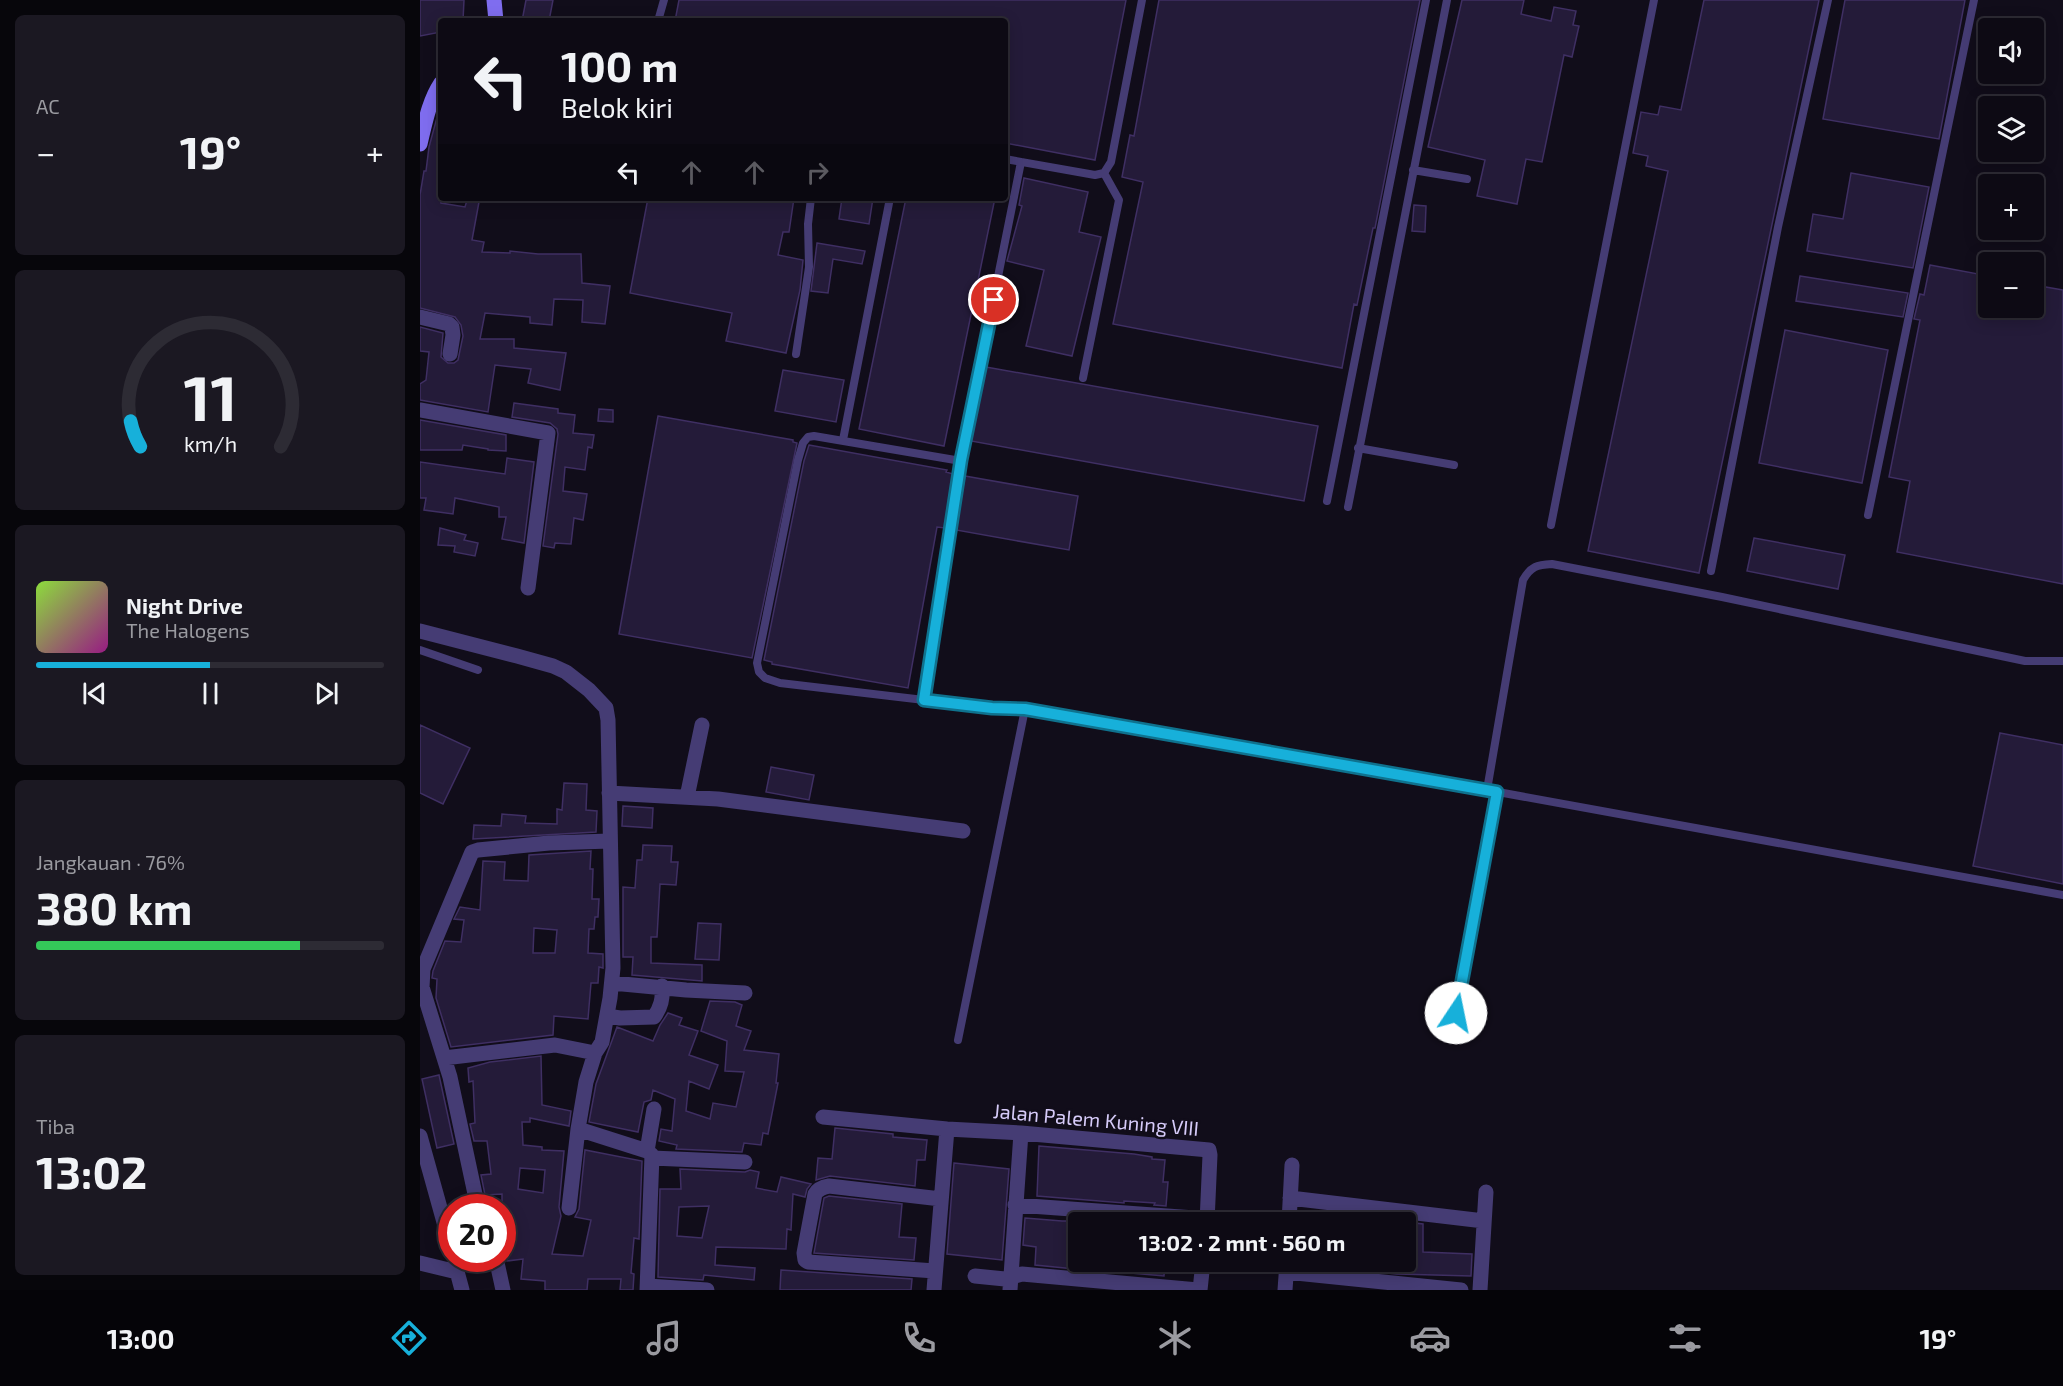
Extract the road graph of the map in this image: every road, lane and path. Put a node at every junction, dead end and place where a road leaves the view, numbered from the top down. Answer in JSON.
{"nodes":[{"id":1,"x":494,"y":0,"type":"edge"},
{"id":2,"x":664,"y":0,"type":"edge"},
{"id":3,"x":1142,"y":0,"type":"edge"},
{"id":4,"x":1426,"y":0,"type":"edge"},
{"id":5,"x":1447,"y":0,"type":"edge"},
{"id":6,"x":1654,"y":0,"type":"edge"},
{"id":7,"x":1828,"y":0,"type":"edge"},
{"id":8,"x":1974,"y":0,"type":"edge"},
{"id":9,"x":496,"y":18,"type":"edge"},
{"id":10,"x":659,"y":18,"type":"edge"},
{"id":11,"x":438,"y":88,"type":"edge"},
{"id":12,"x":423,"y":116,"type":"edge"},
{"id":13,"x":420,"y":144,"type":"edge"},
{"id":14,"x":1008,"y":160,"type":"edge"},
{"id":15,"x":1022,"y":162,"type":"junction"},
{"id":16,"x":1413,"y":170,"type":"junction"},
{"id":17,"x":1104,"y":172,"type":"junction"},
{"id":18,"x":1467,"y":179,"type":"dead end"},
{"id":19,"x":811,"y":201,"type":"edge"},
{"id":20,"x":889,"y":201,"type":"edge"},
{"id":21,"x":420,"y":317,"type":"edge"},
{"id":22,"x":450,"y":354,"type":"dead end"},
{"id":23,"x":796,"y":354,"type":"dead end"},
{"id":24,"x":1083,"y":378,"type":"dead end"},
{"id":25,"x":420,"y":410,"type":"edge"},
{"id":26,"x":843,"y":440,"type":"junction"},
{"id":27,"x":1358,"y":448,"type":"junction"},
{"id":28,"x":961,"y":460,"type":"junction"},
{"id":29,"x":1454,"y":465,"type":"dead end"},
{"id":30,"x":1327,"y":501,"type":"dead end"},
{"id":31,"x":1348,"y":507,"type":"dead end"},
{"id":32,"x":1868,"y":515,"type":"dead end"},
{"id":33,"x":1551,"y":525,"type":"dead end"},
{"id":34,"x":1711,"y":571,"type":"dead end"},
{"id":35,"x":528,"y":588,"type":"dead end"},
{"id":36,"x":420,"y":632,"type":"edge"},
{"id":37,"x":420,"y":650,"type":"edge"},
{"id":38,"x":2063,"y":661,"type":"edge"},
{"id":39,"x":478,"y":670,"type":"dead end"},
{"id":40,"x":924,"y":700,"type":"junction"},
{"id":41,"x":1025,"y":709,"type":"junction"},
{"id":42,"x":702,"y":725,"type":"dead end"},
{"id":43,"x":1487,"y":790,"type":"junction"},
{"id":44,"x":1497,"y":792,"type":"junction"},
{"id":45,"x":609,"y":793,"type":"junction"},
{"id":46,"x":687,"y":797,"type":"junction"},
{"id":47,"x":963,"y":831,"type":"dead end"},
{"id":48,"x":610,"y":841,"type":"junction"},
{"id":49,"x":2063,"y":895,"type":"edge"},
{"id":50,"x":612,"y":983,"type":"junction"},
{"id":51,"x":662,"y":986,"type":"junction"},
{"id":52,"x":745,"y":993,"type":"dead end"},
{"id":53,"x":1456,"y":1013,"type":"dead end"},
{"id":54,"x":607,"y":1016,"type":"junction"},
{"id":55,"x":958,"y":1040,"type":"dead end"},
{"id":56,"x":595,"y":1053,"type":"junction"},
{"id":57,"x":444,"y":1058,"type":"junction"},
{"id":58,"x":654,"y":1109,"type":"dead end"},
{"id":59,"x":823,"y":1117,"type":"dead end"},
{"id":60,"x":947,"y":1129,"type":"junction"},
{"id":61,"x":578,"y":1130,"type":"junction"},
{"id":62,"x":1021,"y":1133,"type":"junction"},
{"id":63,"x":420,"y":1136,"type":"edge"},
{"id":64,"x":650,"y":1154,"type":"junction"},
{"id":65,"x":744,"y":1162,"type":"dead end"},
{"id":66,"x":1292,"y":1165,"type":"dead end"},
{"id":67,"x":426,"y":1177,"type":"edge"},
{"id":68,"x":1486,"y":1192,"type":"dead end"},
{"id":69,"x":476,"y":1194,"type":"edge"},
{"id":70,"x":1290,"y":1198,"type":"junction"},
{"id":71,"x":941,"y":1199,"type":"junction"},
{"id":72,"x":1015,"y":1205,"type":"junction"},
{"id":73,"x":569,"y":1208,"type":"dead end"},
{"id":74,"x":438,"y":1211,"type":"edge"},
{"id":75,"x":1105,"y":1212,"type":"edge"},
{"id":76,"x":1207,"y":1212,"type":"edge"},
{"id":77,"x":1289,"y":1212,"type":"edge"},
{"id":78,"x":1484,"y":1221,"type":"junction"},
{"id":79,"x":420,"y":1263,"type":"edge"},
{"id":80,"x":438,"y":1264,"type":"edge"},
{"id":81,"x":935,"y":1271,"type":"junction"},
{"id":82,"x":457,"y":1272,"type":"edge"},
{"id":83,"x":499,"y":1272,"type":"edge"},
{"id":84,"x":1202,"y":1272,"type":"edge"},
{"id":85,"x":1286,"y":1272,"type":"edge"},
{"id":86,"x":1324,"y":1272,"type":"edge"},
{"id":87,"x":975,"y":1276,"type":"dead end"},
{"id":88,"x":1011,"y":1284,"type":"edge"},
{"id":89,"x":648,"y":1288,"type":"edge"},
{"id":90,"x":462,"y":1290,"type":"edge"},
{"id":91,"x":503,"y":1290,"type":"edge"},
{"id":92,"x":707,"y":1290,"type":"edge"},
{"id":93,"x":934,"y":1290,"type":"edge"},
{"id":94,"x":1199,"y":1290,"type":"edge"},
{"id":95,"x":1285,"y":1290,"type":"edge"},
{"id":96,"x":1461,"y":1290,"type":"edge"},
{"id":97,"x":1480,"y":1290,"type":"edge"}],
"edges":[{"from":1,"to":9,"type":"street"},
{"from":2,"to":10,"type":"lane"},
{"from":3,"to":17,"type":"lane"},
{"from":4,"to":30,"type":"lane"},
{"from":5,"to":16,"type":"lane"},
{"from":6,"to":33,"type":"lane"},
{"from":7,"to":34,"type":"lane"},
{"from":8,"to":32,"type":"lane"},
{"from":11,"to":12,"type":"street"},
{"from":12,"to":13,"type":"street"},
{"from":14,"to":15,"type":"lane"},
{"from":15,"to":17,"type":"lane"},
{"from":15,"to":28,"type":"lane"},
{"from":16,"to":18,"type":"lane"},
{"from":16,"to":27,"type":"lane"},
{"from":17,"to":24,"type":"lane"},
{"from":19,"to":23,"type":"lane"},
{"from":20,"to":26,"type":"lane"},
{"from":21,"to":22,"type":"street"},
{"from":25,"to":35,"type":"street"},
{"from":26,"to":28,"type":"lane"},
{"from":26,"to":40,"type":"lane"},
{"from":27,"to":29,"type":"lane"},
{"from":27,"to":31,"type":"lane"},
{"from":28,"to":40,"type":"lane"},
{"from":36,"to":45,"type":"street"},
{"from":37,"to":39,"type":"lane"},
{"from":38,"to":43,"type":"lane"},
{"from":40,"to":41,"type":"lane"},
{"from":41,"to":43,"type":"lane"},
{"from":41,"to":55,"type":"lane"},
{"from":42,"to":46,"type":"street"},
{"from":43,"to":44,"type":"lane"},
{"from":44,"to":49,"type":"lane"},
{"from":44,"to":53,"type":"lane"},
{"from":45,"to":46,"type":"street"},
{"from":45,"to":48,"type":"street"},
{"from":46,"to":47,"type":"street"},
{"from":48,"to":50,"type":"street"},
{"from":48,"to":57,"type":"street"},
{"from":50,"to":51,"type":"street"},
{"from":50,"to":54,"type":"street"},
{"from":51,"to":52,"type":"street"},
{"from":51,"to":54,"type":"street"},
{"from":54,"to":56,"type":"street"},
{"from":56,"to":57,"type":"street"},
{"from":56,"to":61,"type":"street"},
{"from":57,"to":69,"type":"street"},
{"from":58,"to":64,"type":"street"},
{"from":59,"to":60,"type":"street","name":"Jalan Palem Kuning VIII"},
{"from":60,"to":62,"type":"street","name":"Jalan Palem Kuning VIII"},
{"from":60,"to":71,"type":"street"},
{"from":61,"to":64,"type":"street"},
{"from":61,"to":73,"type":"street"},
{"from":62,"to":72,"type":"street"},
{"from":62,"to":76,"type":"street","name":"Jalan Palem Kuning VIII"},
{"from":63,"to":67,"type":"street"},
{"from":64,"to":65,"type":"street"},
{"from":64,"to":89,"type":"street"},
{"from":66,"to":70,"type":"street"},
{"from":67,"to":74,"type":"street"},
{"from":68,"to":78,"type":"street"},
{"from":70,"to":77,"type":"street"},
{"from":70,"to":78,"type":"street"},
{"from":71,"to":81,"type":"street"},
{"from":71,"to":81,"type":"street"},
{"from":72,"to":75,"type":"street"},
{"from":72,"to":88,"type":"street"},
{"from":78,"to":97,"type":"street"},
{"from":79,"to":80,"type":"street"},
{"from":81,"to":93,"type":"street"},
{"from":82,"to":90,"type":"street"},
{"from":83,"to":91,"type":"street"},
{"from":84,"to":94,"type":"street"},
{"from":85,"to":95,"type":"street"},
{"from":86,"to":96,"type":"street"},
{"from":87,"to":88,"type":"street"},
{"from":88,"to":94,"type":"street"},
{"from":89,"to":92,"type":"street"}]}
